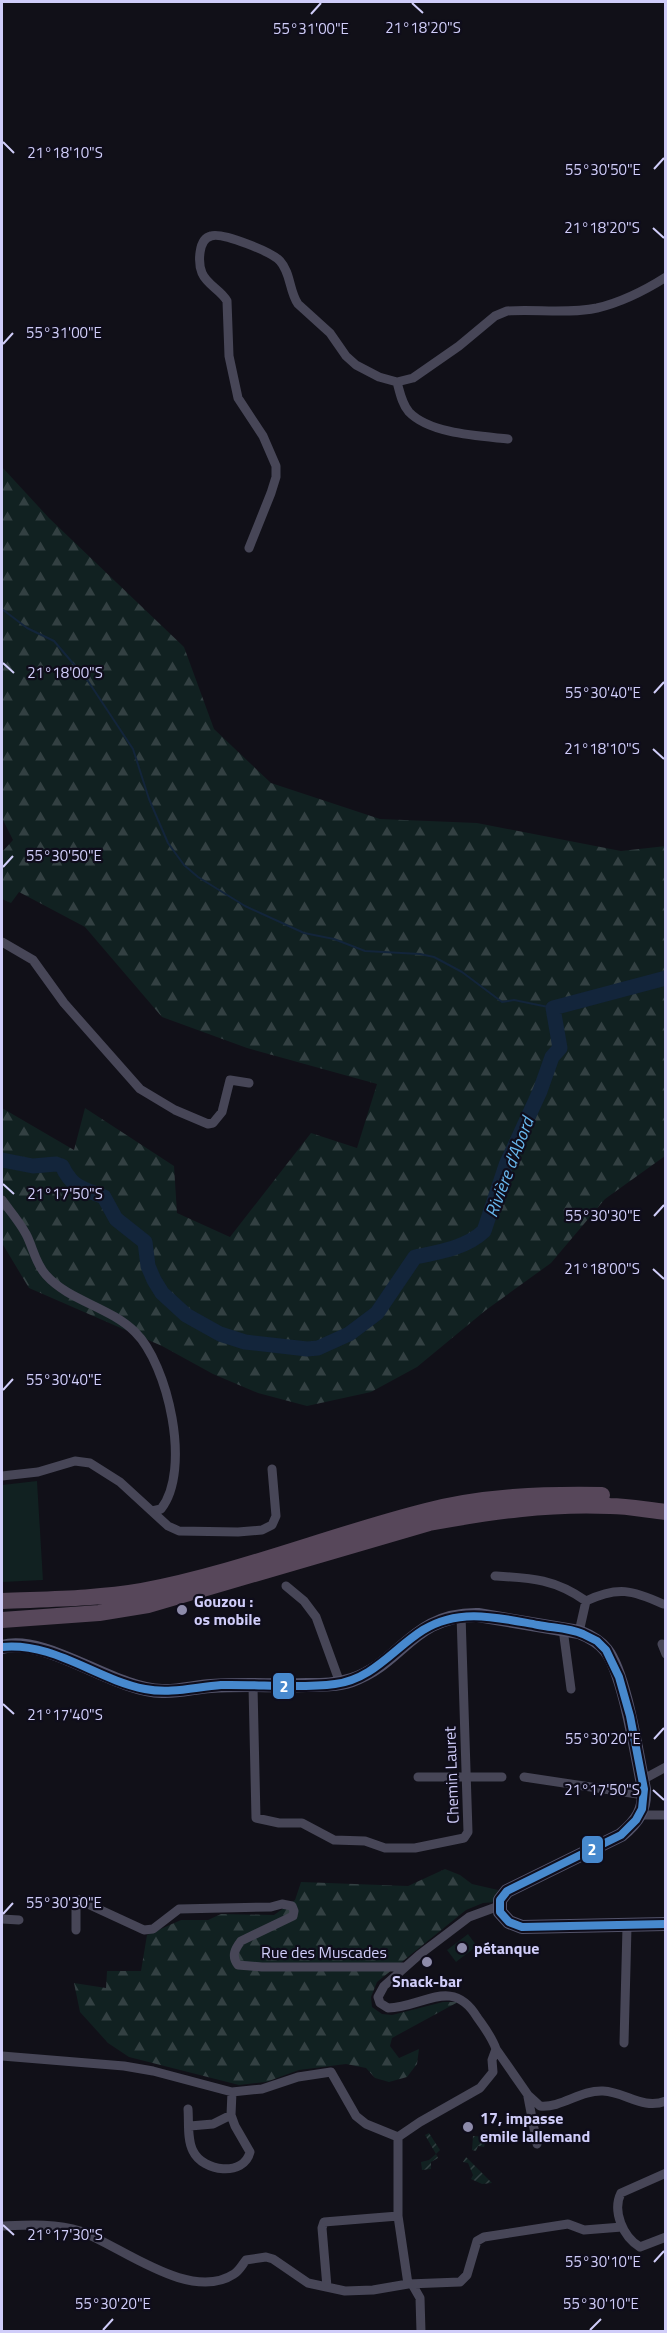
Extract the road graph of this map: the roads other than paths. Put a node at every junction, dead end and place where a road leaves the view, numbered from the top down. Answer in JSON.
{"nodes":[{"id":1,"x":666,"y":277,"type":"edge"},
{"id":2,"x":398,"y":382,"type":"junction"},
{"id":3,"x":508,"y":439,"type":"dead end"},
{"id":4,"x":249,"y":548,"type":"dead end"},
{"id":5,"x":2,"y":942,"type":"edge"},
{"id":6,"x":249,"y":1083,"type":"dead end"},
{"id":7,"x":2,"y":1200,"type":"edge"},
{"id":8,"x":272,"y":1469,"type":"dead end"},
{"id":9,"x":2,"y":1476,"type":"edge"},
{"id":10,"x":666,"y":1501,"type":"edge"},
{"id":11,"x":152,"y":1511,"type":"junction"},
{"id":12,"x":666,"y":1512,"type":"edge"},
{"id":13,"x":495,"y":1576,"type":"dead end"},
{"id":14,"x":286,"y":1586,"type":"dead end"},
{"id":15,"x":2,"y":1601,"type":"edge"},
{"id":16,"x":586,"y":1601,"type":"junction"},
{"id":17,"x":663,"y":1604,"type":"dead end"},
{"id":18,"x":461,"y":1615,"type":"junction"},
{"id":19,"x":2,"y":1620,"type":"edge"},
{"id":20,"x":562,"y":1629,"type":"junction"},
{"id":21,"x":579,"y":1632,"type":"junction"},
{"id":22,"x":662,"y":1644,"type":"dead end"},
{"id":23,"x":2,"y":1647,"type":"edge"},
{"id":24,"x":666,"y":1654,"type":"edge"},
{"id":25,"x":340,"y":1683,"type":"junction"},
{"id":26,"x":253,"y":1687,"type":"junction"},
{"id":27,"x":571,"y":1689,"type":"dead end"},
{"id":28,"x":666,"y":1767,"type":"edge"},
{"id":29,"x":418,"y":1777,"type":"dead end"},
{"id":30,"x":466,"y":1777,"type":"junction"},
{"id":31,"x":502,"y":1777,"type":"dead end"},
{"id":32,"x":524,"y":1777,"type":"dead end"},
{"id":33,"x":642,"y":1780,"type":"junction"},
{"id":34,"x":644,"y":1795,"type":"junction"},
{"id":35,"x":641,"y":1815,"type":"junction"},
{"id":36,"x":666,"y":1815,"type":"edge"},
{"id":37,"x":499,"y":1906,"type":"junction"},
{"id":38,"x":2,"y":1919,"type":"edge"},
{"id":39,"x":19,"y":1920,"type":"dead end"},
{"id":40,"x":666,"y":1924,"type":"edge"},
{"id":41,"x":627,"y":1927,"type":"junction"},
{"id":42,"x":76,"y":1930,"type":"dead end"},
{"id":43,"x":405,"y":1967,"type":"junction"},
{"id":44,"x":624,"y":2043,"type":"dead end"},
{"id":45,"x":495,"y":2049,"type":"junction"},
{"id":46,"x":2,"y":2056,"type":"edge"},
{"id":47,"x":232,"y":2092,"type":"junction"},
{"id":48,"x":528,"y":2095,"type":"junction"},
{"id":49,"x":666,"y":2101,"type":"edge"},
{"id":50,"x":188,"y":2109,"type":"dead end"},
{"id":51,"x":231,"y":2115,"type":"junction"},
{"id":52,"x":190,"y":2126,"type":"junction"},
{"id":53,"x":398,"y":2137,"type":"junction"},
{"id":54,"x":537,"y":2144,"type":"dead end"},
{"id":55,"x":666,"y":2173,"type":"edge"},
{"id":56,"x":398,"y":2216,"type":"junction"},
{"id":57,"x":2,"y":2226,"type":"edge"},
{"id":58,"x":622,"y":2227,"type":"junction"},
{"id":59,"x":666,"y":2237,"type":"edge"},
{"id":60,"x":410,"y":2284,"type":"junction"},
{"id":61,"x":327,"y":2288,"type":"junction"},
{"id":62,"x":421,"y":2331,"type":"edge"}],
"edges":[{"from":1,"to":2,"type":"street"},
{"from":2,"to":3,"type":"street"},
{"from":2,"to":4,"type":"street"},
{"from":5,"to":6,"type":"street"},
{"from":7,"to":11,"type":"street"},
{"from":8,"to":11,"type":"street"},
{"from":9,"to":11,"type":"street"},
{"from":10,"to":15,"type":"highway"},
{"from":12,"to":19,"type":"highway"},
{"from":13,"to":16,"type":"street"},
{"from":14,"to":25,"type":"street"},
{"from":16,"to":17,"type":"street"},
{"from":16,"to":21,"type":"street"},
{"from":18,"to":20,"type":"main road"},
{"from":18,"to":25,"type":"main road"},
{"from":18,"to":30,"type":"street","name":"Chemin Lauret"},
{"from":20,"to":21,"type":"main road"},
{"from":20,"to":27,"type":"street"},
{"from":21,"to":33,"type":"main road"},
{"from":22,"to":24,"type":"street"},
{"from":23,"to":26,"type":"main road"},
{"from":25,"to":26,"type":"main road"},
{"from":26,"to":30,"type":"street","name":"Chemin Lauret"},
{"from":28,"to":33,"type":"street"},
{"from":29,"to":30,"type":"street"},
{"from":30,"to":31,"type":"street"},
{"from":32,"to":34,"type":"street"},
{"from":33,"to":34,"type":"main road"},
{"from":34,"to":35,"type":"main road"},
{"from":35,"to":36,"type":"street"},
{"from":35,"to":37,"type":"main road"},
{"from":37,"to":41,"type":"main road"},
{"from":37,"to":43,"type":"street"},
{"from":38,"to":39,"type":"street"},
{"from":40,"to":41,"type":"main road"},
{"from":41,"to":44,"type":"street"},
{"from":42,"to":43,"type":"street","name":"Rue des Muscades"},
{"from":43,"to":45,"type":"street"},
{"from":45,"to":48,"type":"street"},
{"from":45,"to":53,"type":"street"},
{"from":46,"to":47,"type":"street"},
{"from":47,"to":51,"type":"street"},
{"from":47,"to":53,"type":"street"},
{"from":48,"to":49,"type":"street"},
{"from":48,"to":54,"type":"street"},
{"from":50,"to":52,"type":"street"},
{"from":51,"to":52,"type":"street"},
{"from":51,"to":52,"type":"street"},
{"from":53,"to":56,"type":"street"},
{"from":55,"to":58,"type":"street"},
{"from":56,"to":60,"type":"street"},
{"from":56,"to":61,"type":"street"},
{"from":57,"to":61,"type":"street"},
{"from":58,"to":59,"type":"street"},
{"from":58,"to":60,"type":"street"},
{"from":60,"to":61,"type":"street"},
{"from":60,"to":62,"type":"street"}]}
